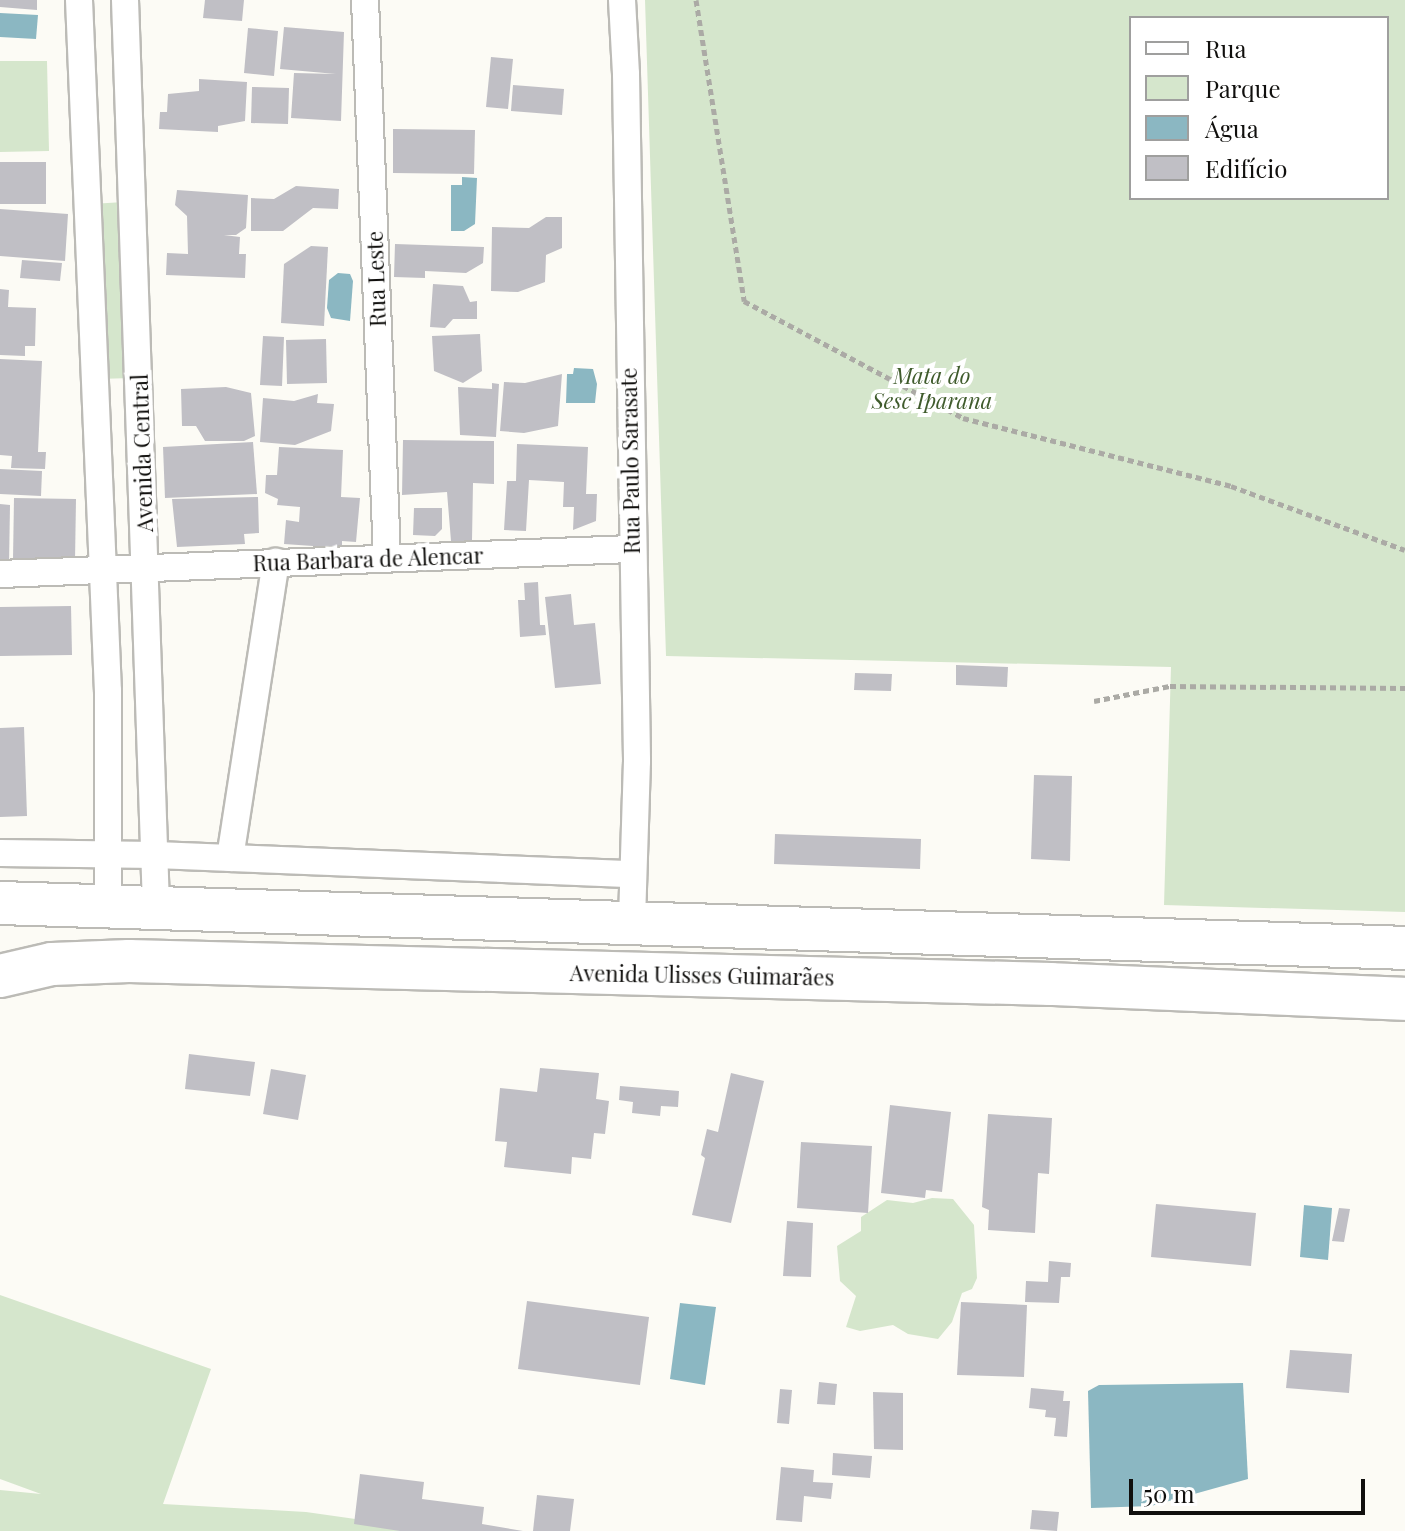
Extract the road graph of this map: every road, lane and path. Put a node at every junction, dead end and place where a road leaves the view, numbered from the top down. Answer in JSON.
{"nodes":[{"id":1,"x":79,"y":0,"type":"edge"},
{"id":2,"x":125,"y":0,"type":"edge"},
{"id":3,"x":365,"y":0,"type":"edge"},
{"id":4,"x":622,"y":0,"type":"edge"},
{"id":5,"x":696,"y":0,"type":"edge"},
{"id":6,"x":140,"y":389,"type":"junction"},
{"id":7,"x":96,"y":390,"type":"junction"},
{"id":8,"x":631,"y":549,"type":"junction"},
{"id":9,"x":1405,"y":550,"type":"edge"},
{"id":10,"x":387,"y":558,"type":"junction"},
{"id":11,"x":276,"y":562,"type":"junction"},
{"id":12,"x":146,"y":568,"type":"junction"},
{"id":13,"x":104,"y":569,"type":"junction"},
{"id":14,"x":0,"y":574,"type":"edge"},
{"id":15,"x":1405,"y":688,"type":"edge"},
{"id":16,"x":1094,"y":701,"type":"dead end"},
{"id":17,"x":0,"y":853,"type":"edge"},
{"id":18,"x":108,"y":854,"type":"junction"},
{"id":19,"x":156,"y":855,"type":"junction"},
{"id":20,"x":230,"y":858,"type":"junction"},
{"id":21,"x":633,"y":874,"type":"junction"},
{"id":22,"x":0,"y":903,"type":"edge"},
{"id":23,"x":108,"y":905,"type":"junction"},
{"id":24,"x":156,"y":906,"type":"junction"},
{"id":25,"x":349,"y":914,"type":"junction"},
{"id":26,"x":632,"y":923,"type":"junction"},
{"id":27,"x":1405,"y":948,"type":"edge"},
{"id":28,"x":347,"y":967,"type":"junction"},
{"id":29,"x":0,"y":976,"type":"edge"},
{"id":30,"x":1405,"y":999,"type":"edge"}],
"edges":[{"from":1,"to":7,"type":"street","name":"Avenida Central"},
{"from":2,"to":6,"type":"street","name":"Avenida Central"},
{"from":3,"to":10,"type":"street","name":"Rua Leste"},
{"from":4,"to":8,"type":"street","name":"Rua Paulo Sarasate"},
{"from":5,"to":9,"type":"path"},
{"from":6,"to":7,"type":"street"},
{"from":6,"to":12,"type":"street","name":"Avenida Central"},
{"from":7,"to":13,"type":"street","name":"Avenida Central"},
{"from":8,"to":10,"type":"street","name":"Rua Barbara de Alencar"},
{"from":8,"to":21,"type":"street","name":"Rua Paulo Sarasate"},
{"from":10,"to":11,"type":"street","name":"Rua Barbara de Alencar"},
{"from":11,"to":12,"type":"street","name":"Rua Barbara de Alencar"},
{"from":11,"to":20,"type":"street"},
{"from":12,"to":13,"type":"street","name":"Rua Barbara de Alencar"},
{"from":12,"to":19,"type":"street","name":"Avenida Central"},
{"from":13,"to":14,"type":"street","name":"Rua Barbara de Alencar"},
{"from":13,"to":18,"type":"street","name":"Avenida Central"},
{"from":15,"to":16,"type":"path"},
{"from":17,"to":18,"type":"street"},
{"from":18,"to":19,"type":"street"},
{"from":18,"to":23,"type":"street","name":"Avenida Central"},
{"from":19,"to":20,"type":"street"},
{"from":19,"to":24,"type":"street","name":"Avenida Central"},
{"from":20,"to":21,"type":"street"},
{"from":21,"to":26,"type":"street","name":"Rua Paulo Sarasate"},
{"from":22,"to":23,"type":"main road"},
{"from":23,"to":24,"type":"main road"},
{"from":24,"to":25,"type":"main road"},
{"from":25,"to":26,"type":"main road"},
{"from":25,"to":28,"type":"main road"},
{"from":26,"to":27,"type":"main road"},
{"from":28,"to":29,"type":"main road","name":"Avenida Ulisses Guimarães"},
{"from":28,"to":30,"type":"main road","name":"Avenida Ulisses Guimarães"}]}
